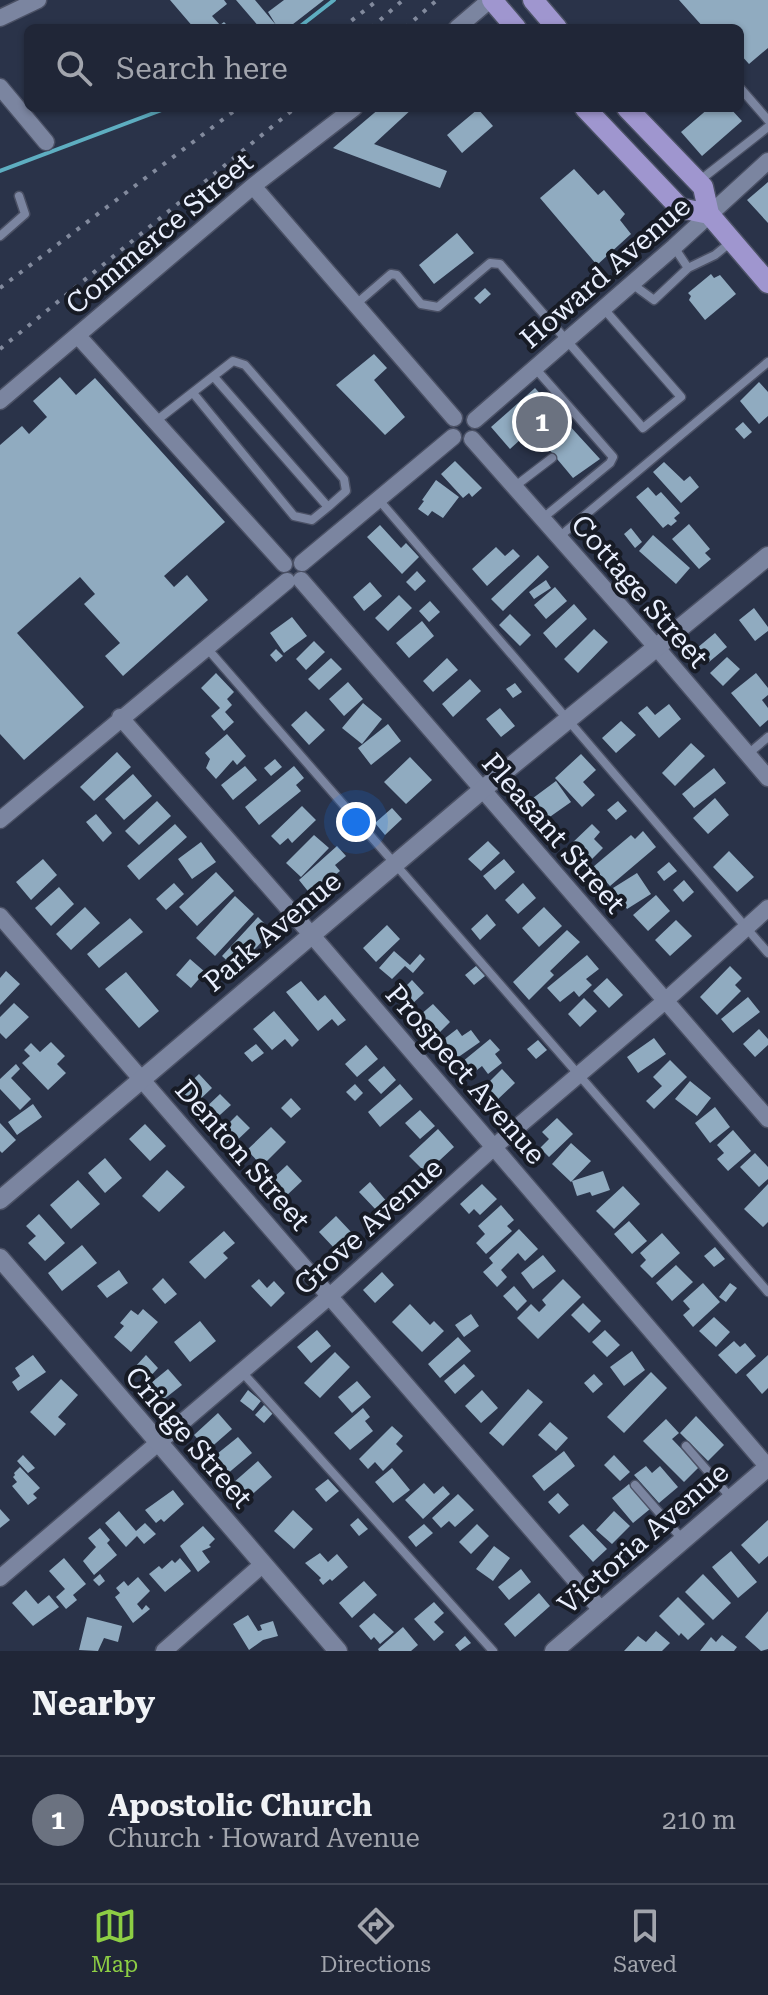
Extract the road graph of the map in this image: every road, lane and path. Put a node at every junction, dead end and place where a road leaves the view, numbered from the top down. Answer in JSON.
{"nodes":[{"id":1,"x":38,"y":0,"type":"edge"},
{"id":2,"x":491,"y":0,"type":"edge"},
{"id":3,"x":533,"y":0,"type":"edge"},
{"id":4,"x":0,"y":18,"type":"edge"},
{"id":5,"x":461,"y":24,"type":"edge"},
{"id":6,"x":512,"y":24,"type":"edge"},
{"id":7,"x":554,"y":24,"type":"edge"},
{"id":8,"x":0,"y":87,"type":"edge"},
{"id":9,"x":744,"y":92,"type":"edge"},
{"id":10,"x":349,"y":112,"type":"edge"},
{"id":11,"x":589,"y":112,"type":"edge"},
{"id":12,"x":631,"y":112,"type":"edge"},
{"id":13,"x":768,"y":120,"type":"edge"},
{"id":14,"x":768,"y":127,"type":"edge"},
{"id":15,"x":46,"y":142,"type":"dead end"},
{"id":16,"x":768,"y":161,"type":"edge"},
{"id":17,"x":698,"y":182,"type":"junction"},
{"id":18,"x":253,"y":186,"type":"junction"},
{"id":19,"x":19,"y":196,"type":"dead end"},
{"id":20,"x":709,"y":214,"type":"junction"},
{"id":21,"x":0,"y":236,"type":"edge"},
{"id":22,"x":732,"y":241,"type":"junction"},
{"id":23,"x":674,"y":247,"type":"junction"},
{"id":24,"x":688,"y":268,"type":"junction"},
{"id":25,"x":768,"y":283,"type":"edge"},
{"id":26,"x":632,"y":284,"type":"junction"},
{"id":27,"x":355,"y":305,"type":"junction"},
{"id":28,"x":603,"y":309,"type":"junction"},
{"id":29,"x":78,"y":336,"type":"junction"},
{"id":30,"x":567,"y":339,"type":"junction"},
{"id":31,"x":768,"y":362,"type":"edge"},
{"id":32,"x":535,"y":368,"type":"junction"},
{"id":33,"x":214,"y":377,"type":"junction"},
{"id":34,"x":193,"y":393,"type":"junction"},
{"id":35,"x":0,"y":401,"type":"edge"},
{"id":36,"x":454,"y":418,"type":"junction"},
{"id":37,"x":475,"y":420,"type":"junction"},
{"id":38,"x":156,"y":421,"type":"junction"},
{"id":39,"x":453,"y":437,"type":"junction"},
{"id":40,"x":472,"y":439,"type":"junction"},
{"id":41,"x":552,"y":458,"type":"dead end"},
{"id":42,"x":514,"y":487,"type":"junction"},
{"id":43,"x":379,"y":500,"type":"junction"},
{"id":44,"x":328,"y":507,"type":"junction"},
{"id":45,"x":542,"y":519,"type":"junction"},
{"id":46,"x":558,"y":537,"type":"junction"},
{"id":47,"x":768,"y":556,"type":"edge"},
{"id":48,"x":293,"y":572,"type":"junction"},
{"id":49,"x":206,"y":646,"type":"junction"},
{"id":50,"x":657,"y":648,"type":"junction"},
{"id":51,"x":120,"y":717,"type":"junction"},
{"id":52,"x":568,"y":720,"type":"junction"},
{"id":53,"x":768,"y":737,"type":"edge"},
{"id":54,"x":748,"y":754,"type":"junction"},
{"id":55,"x":768,"y":778,"type":"edge"},
{"id":56,"x":482,"y":790,"type":"junction"},
{"id":57,"x":0,"y":820,"type":"edge"},
{"id":58,"x":396,"y":862,"type":"junction"},
{"id":59,"x":768,"y":908,"type":"edge"},
{"id":60,"x":0,"y":916,"type":"edge"},
{"id":61,"x":745,"y":928,"type":"junction"},
{"id":62,"x":311,"y":934,"type":"junction"},
{"id":63,"x":768,"y":953,"type":"edge"},
{"id":64,"x":665,"y":1001,"type":"junction"},
{"id":65,"x":579,"y":1074,"type":"junction"},
{"id":66,"x":142,"y":1078,"type":"junction"},
{"id":67,"x":768,"y":1119,"type":"edge"},
{"id":68,"x":494,"y":1147,"type":"junction"},
{"id":69,"x":0,"y":1200,"type":"edge"},
{"id":70,"x":0,"y":1258,"type":"edge"},
{"id":71,"x":768,"y":1292,"type":"edge"},
{"id":72,"x":330,"y":1296,"type":"junction"},
{"id":73,"x":242,"y":1372,"type":"junction"},
{"id":74,"x":159,"y":1445,"type":"junction"},
{"id":75,"x":686,"y":1446,"type":"dead end"},
{"id":76,"x":768,"y":1467,"type":"edge"},
{"id":77,"x":635,"y":1485,"type":"dead end"},
{"id":78,"x":731,"y":1499,"type":"junction"},
{"id":79,"x":683,"y":1540,"type":"junction"},
{"id":80,"x":262,"y":1565,"type":"junction"},
{"id":81,"x":0,"y":1578,"type":"edge"},
{"id":82,"x":602,"y":1611,"type":"junction"},
{"id":83,"x":164,"y":1651,"type":"edge"},
{"id":84,"x":338,"y":1651,"type":"edge"},
{"id":85,"x":493,"y":1651,"type":"edge"},
{"id":86,"x":554,"y":1651,"type":"edge"}],
"edges":[{"from":1,"to":4,"type":"street"},
{"from":2,"to":5,"type":"street"},
{"from":2,"to":6,"type":"main road"},
{"from":3,"to":7,"type":"main road"},
{"from":8,"to":15,"type":"street"},
{"from":9,"to":13,"type":"lane"},
{"from":10,"to":18,"type":"street","name":"Commerce Street"},
{"from":11,"to":20,"type":"main road"},
{"from":12,"to":17,"type":"main road"},
{"from":14,"to":17,"type":"lane"},
{"from":16,"to":20,"type":"street","name":"Howard Avenue"},
{"from":17,"to":20,"type":"main road"},
{"from":18,"to":27,"type":"street"},
{"from":18,"to":29,"type":"street","name":"Commerce Street"},
{"from":19,"to":21,"type":"lane"},
{"from":20,"to":22,"type":"main road"},
{"from":20,"to":23,"type":"street","name":"Howard Avenue"},
{"from":22,"to":24,"type":"lane"},
{"from":22,"to":25,"type":"main road"},
{"from":23,"to":24,"type":"lane"},
{"from":23,"to":26,"type":"street","name":"Howard Avenue"},
{"from":24,"to":26,"type":"lane"},
{"from":26,"to":28,"type":"street","name":"Howard Avenue"},
{"from":27,"to":30,"type":"lane"},
{"from":27,"to":36,"type":"street"},
{"from":28,"to":30,"type":"street","name":"Howard Avenue"},
{"from":28,"to":30,"type":"lane"},
{"from":29,"to":35,"type":"street","name":"Commerce Street"},
{"from":29,"to":38,"type":"street","name":"Pleasant Street"},
{"from":30,"to":32,"type":"street","name":"Howard Avenue"},
{"from":31,"to":46,"type":"lane"},
{"from":32,"to":37,"type":"street","name":"Howard Avenue"},
{"from":32,"to":45,"type":"lane"},
{"from":33,"to":34,"type":"lane"},
{"from":33,"to":44,"type":"lane"},
{"from":33,"to":44,"type":"lane"},
{"from":34,"to":38,"type":"lane"},
{"from":34,"to":44,"type":"lane"},
{"from":36,"to":37,"type":"street"},
{"from":36,"to":39,"type":"street"},
{"from":37,"to":40,"type":"street"},
{"from":38,"to":48,"type":"street","name":"Pleasant Street"},
{"from":39,"to":40,"type":"street"},
{"from":39,"to":43,"type":"street"},
{"from":40,"to":42,"type":"street","name":"Cottage Street"},
{"from":41,"to":42,"type":"lane"},
{"from":42,"to":45,"type":"street","name":"Cottage Street"},
{"from":43,"to":48,"type":"street"},
{"from":43,"to":52,"type":"lane"},
{"from":45,"to":46,"type":"street","name":"Cottage Street"},
{"from":46,"to":50,"type":"street","name":"Cottage Street"},
{"from":47,"to":50,"type":"street","name":"Park Avenue"},
{"from":48,"to":49,"type":"street"},
{"from":48,"to":56,"type":"street","name":"Pleasant Street"},
{"from":49,"to":51,"type":"street"},
{"from":49,"to":58,"type":"lane"},
{"from":50,"to":52,"type":"street","name":"Park Avenue"},
{"from":50,"to":54,"type":"street","name":"Cottage Street"},
{"from":51,"to":57,"type":"street"},
{"from":51,"to":62,"type":"street","name":"Prospect Avenue"},
{"from":52,"to":56,"type":"street","name":"Park Avenue"},
{"from":52,"to":61,"type":"lane"},
{"from":53,"to":54,"type":"lane"},
{"from":54,"to":55,"type":"street","name":"Cottage Street"},
{"from":56,"to":58,"type":"street","name":"Park Avenue"},
{"from":56,"to":64,"type":"street","name":"Pleasant Street"},
{"from":58,"to":62,"type":"street","name":"Park Avenue"},
{"from":58,"to":65,"type":"lane"},
{"from":59,"to":61,"type":"street","name":"Grove Avenue"},
{"from":60,"to":66,"type":"street","name":"Denton Street"},
{"from":61,"to":63,"type":"lane"},
{"from":61,"to":64,"type":"street","name":"Grove Avenue"},
{"from":62,"to":66,"type":"street","name":"Park Avenue"},
{"from":62,"to":68,"type":"street","name":"Prospect Avenue"},
{"from":64,"to":65,"type":"street","name":"Grove Avenue"},
{"from":64,"to":67,"type":"street","name":"Pleasant Street"},
{"from":65,"to":68,"type":"street","name":"Grove Avenue"},
{"from":65,"to":71,"type":"lane"},
{"from":66,"to":69,"type":"street","name":"Park Avenue"},
{"from":66,"to":72,"type":"street","name":"Denton Street"},
{"from":68,"to":72,"type":"street","name":"Grove Avenue"},
{"from":68,"to":76,"type":"street","name":"Prospect Avenue"},
{"from":70,"to":74,"type":"street","name":"Cridge Street"},
{"from":72,"to":73,"type":"street","name":"Grove Avenue"},
{"from":72,"to":82,"type":"street","name":"Denton Street"},
{"from":73,"to":74,"type":"street","name":"Grove Avenue"},
{"from":73,"to":85,"type":"lane"},
{"from":74,"to":80,"type":"street","name":"Cridge Street"},
{"from":74,"to":81,"type":"street","name":"Grove Avenue"},
{"from":75,"to":78,"type":"lane"},
{"from":76,"to":78,"type":"street","name":"Victoria Avenue"},
{"from":77,"to":79,"type":"lane"},
{"from":78,"to":79,"type":"street","name":"Victoria Avenue"},
{"from":79,"to":82,"type":"street","name":"Victoria Avenue"},
{"from":80,"to":83,"type":"street"},
{"from":80,"to":84,"type":"street","name":"Cridge Street"},
{"from":82,"to":86,"type":"street","name":"Victoria Avenue"}]}
